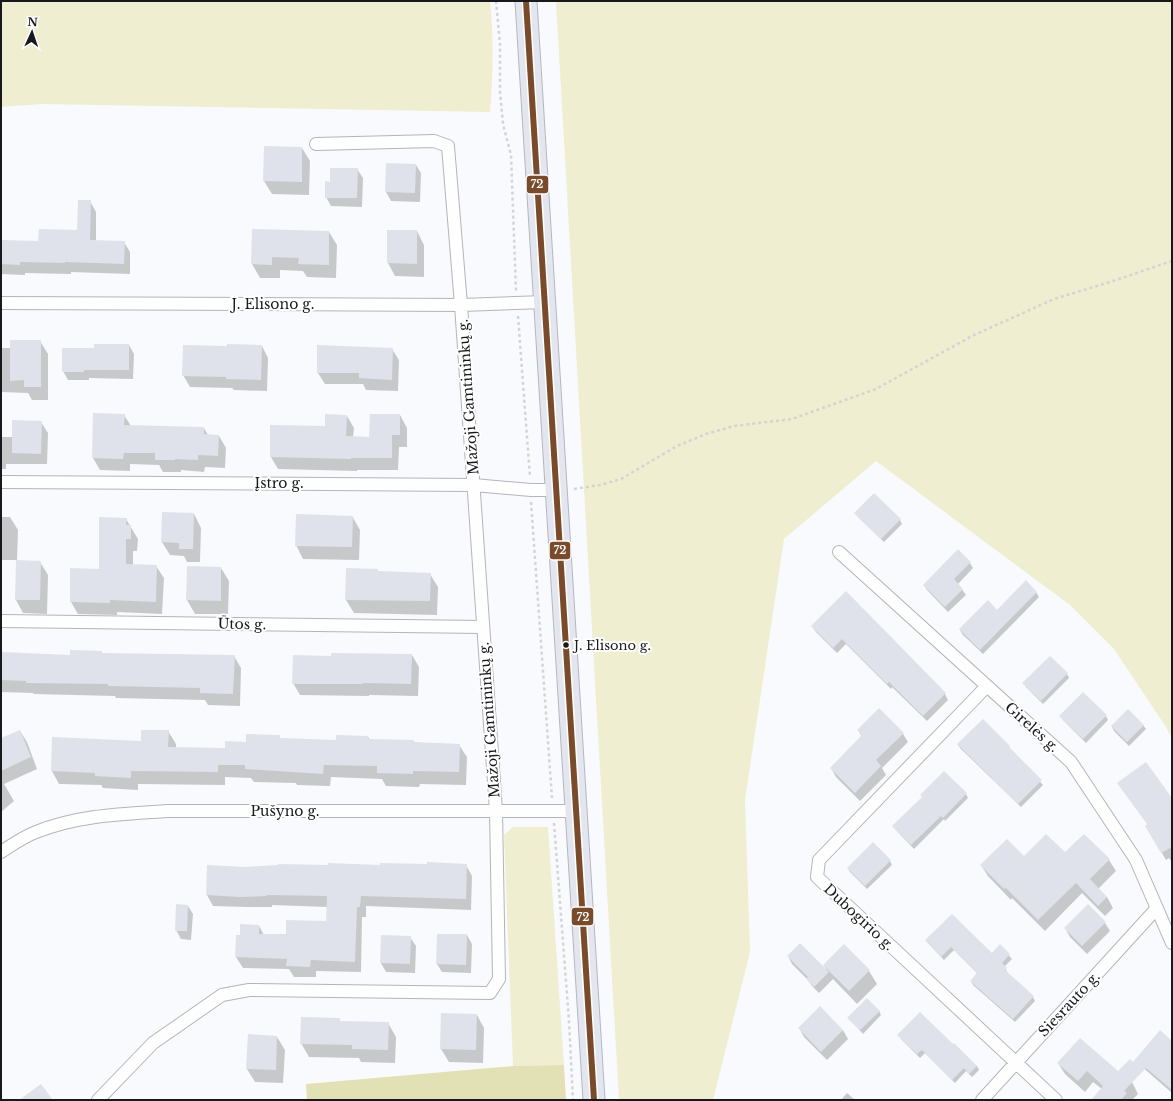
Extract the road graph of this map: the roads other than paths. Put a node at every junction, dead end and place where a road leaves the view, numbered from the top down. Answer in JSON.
{"nodes":[{"id":1,"x":526,"y":1,"type":"edge"},
{"id":2,"x":316,"y":144,"type":"dead end"},
{"id":3,"x":545,"y":302,"type":"junction"},
{"id":4,"x":1,"y":303,"type":"edge"},
{"id":5,"x":461,"y":305,"type":"junction"},
{"id":6,"x":1,"y":482,"type":"edge"},
{"id":7,"x":474,"y":485,"type":"junction"},
{"id":8,"x":556,"y":490,"type":"junction"},
{"id":9,"x":839,"y":552,"type":"dead end"},
{"id":10,"x":1,"y":621,"type":"edge"},
{"id":11,"x":483,"y":627,"type":"junction"},
{"id":12,"x":987,"y":686,"type":"junction"},
{"id":13,"x":496,"y":811,"type":"junction"},
{"id":14,"x":577,"y":811,"type":"junction"},
{"id":15,"x":1,"y":852,"type":"edge"},
{"id":16,"x":1157,"y":908,"type":"junction"},
{"id":17,"x":1172,"y":943,"type":"edge"},
{"id":18,"x":1015,"y":1062,"type":"junction"},
{"id":19,"x":98,"y":1100,"type":"edge"},
{"id":20,"x":594,"y":1100,"type":"edge"},
{"id":21,"x":982,"y":1100,"type":"edge"},
{"id":22,"x":1056,"y":1100,"type":"edge"}],
"edges":[{"from":1,"to":3,"type":"highway"},
{"from":2,"to":5,"type":"street","name":"Mažoji Gamtininkų g."},
{"from":3,"to":5,"type":"street","name":"J. Elisono g."},
{"from":3,"to":8,"type":"highway"},
{"from":4,"to":5,"type":"street","name":"J. Elisono g."},
{"from":5,"to":7,"type":"street","name":"Mažoji Gamtininkų g."},
{"from":6,"to":7,"type":"street","name":"Įstro g."},
{"from":7,"to":8,"type":"street","name":"Įstro g."},
{"from":7,"to":11,"type":"street","name":"Mažoji Gamtininkų g."},
{"from":8,"to":14,"type":"highway"},
{"from":9,"to":12,"type":"street","name":"Girelės g."},
{"from":10,"to":11,"type":"street","name":"Ūtos g."},
{"from":11,"to":13,"type":"street","name":"Mažoji Gamtininkų g."},
{"from":12,"to":16,"type":"street","name":"Girelės g."},
{"from":12,"to":18,"type":"street","name":"Dubogirio g."},
{"from":13,"to":14,"type":"street","name":"Pušyno g."},
{"from":13,"to":15,"type":"street","name":"Pušyno g."},
{"from":13,"to":19,"type":"street","name":"Mažoji Gamtininkų g."},
{"from":14,"to":20,"type":"highway"},
{"from":16,"to":17,"type":"street","name":"Girelės g."},
{"from":16,"to":18,"type":"street","name":"Siesrauto g."},
{"from":18,"to":21,"type":"street","name":"Siesrauto g."},
{"from":18,"to":22,"type":"street","name":"Dubogirio g."}]}
